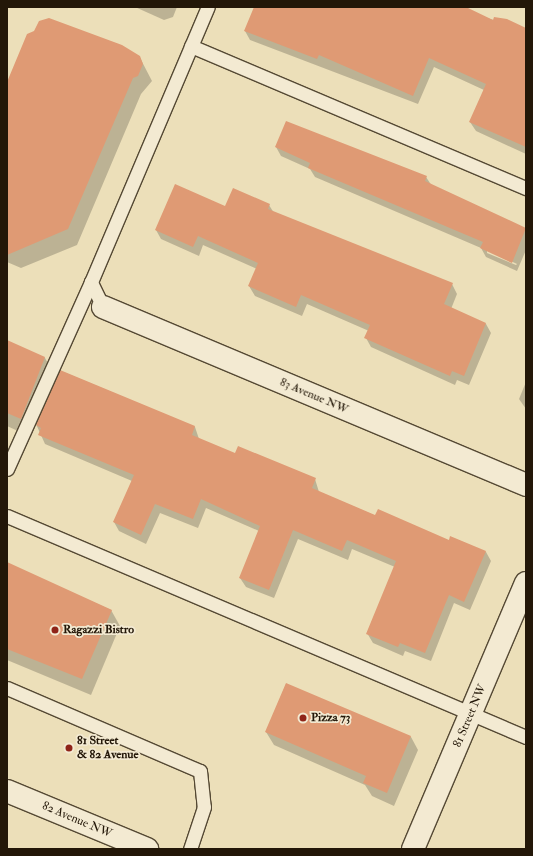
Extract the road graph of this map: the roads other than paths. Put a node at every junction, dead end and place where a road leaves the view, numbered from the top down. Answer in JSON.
{"nodes":[{"id":1,"x":208,"y":7,"type":"edge"},
{"id":2,"x":191,"y":46,"type":"junction"},
{"id":3,"x":526,"y":188,"type":"edge"},
{"id":4,"x":91,"y":282,"type":"junction"},
{"id":5,"x":103,"y":307,"type":"joint"},
{"id":6,"x":13,"y":440,"type":"edge"},
{"id":7,"x":7,"y":469,"type":"edge"},
{"id":8,"x":526,"y":485,"type":"edge"},
{"id":9,"x":7,"y":516,"type":"edge"},
{"id":10,"x":526,"y":583,"type":"edge"},
{"id":11,"x":7,"y":688,"type":"edge"},
{"id":12,"x":471,"y":714,"type":"junction"},
{"id":13,"x":526,"y":737,"type":"edge"},
{"id":14,"x":7,"y":791,"type":"edge"},
{"id":15,"x":147,"y":849,"type":"edge"},
{"id":16,"x":190,"y":849,"type":"edge"},
{"id":17,"x":413,"y":849,"type":"edge"}],
"edges":[{"from":1,"to":2,"type":"lane"},
{"from":2,"to":3,"type":"lane"},
{"from":2,"to":4,"type":"lane"},
{"from":4,"to":5,"type":"lane"},
{"from":4,"to":6,"type":"lane"},
{"from":5,"to":8,"type":"street","name":"83 Avenue NW"},
{"from":6,"to":7,"type":"lane"},
{"from":9,"to":12,"type":"lane"},
{"from":10,"to":12,"type":"street","name":"81 Street NW"},
{"from":11,"to":16,"type":"lane"},
{"from":12,"to":13,"type":"lane"},
{"from":12,"to":17,"type":"street","name":"81 Street NW"},
{"from":14,"to":15,"type":"street","name":"82 Avenue NW"}]}
